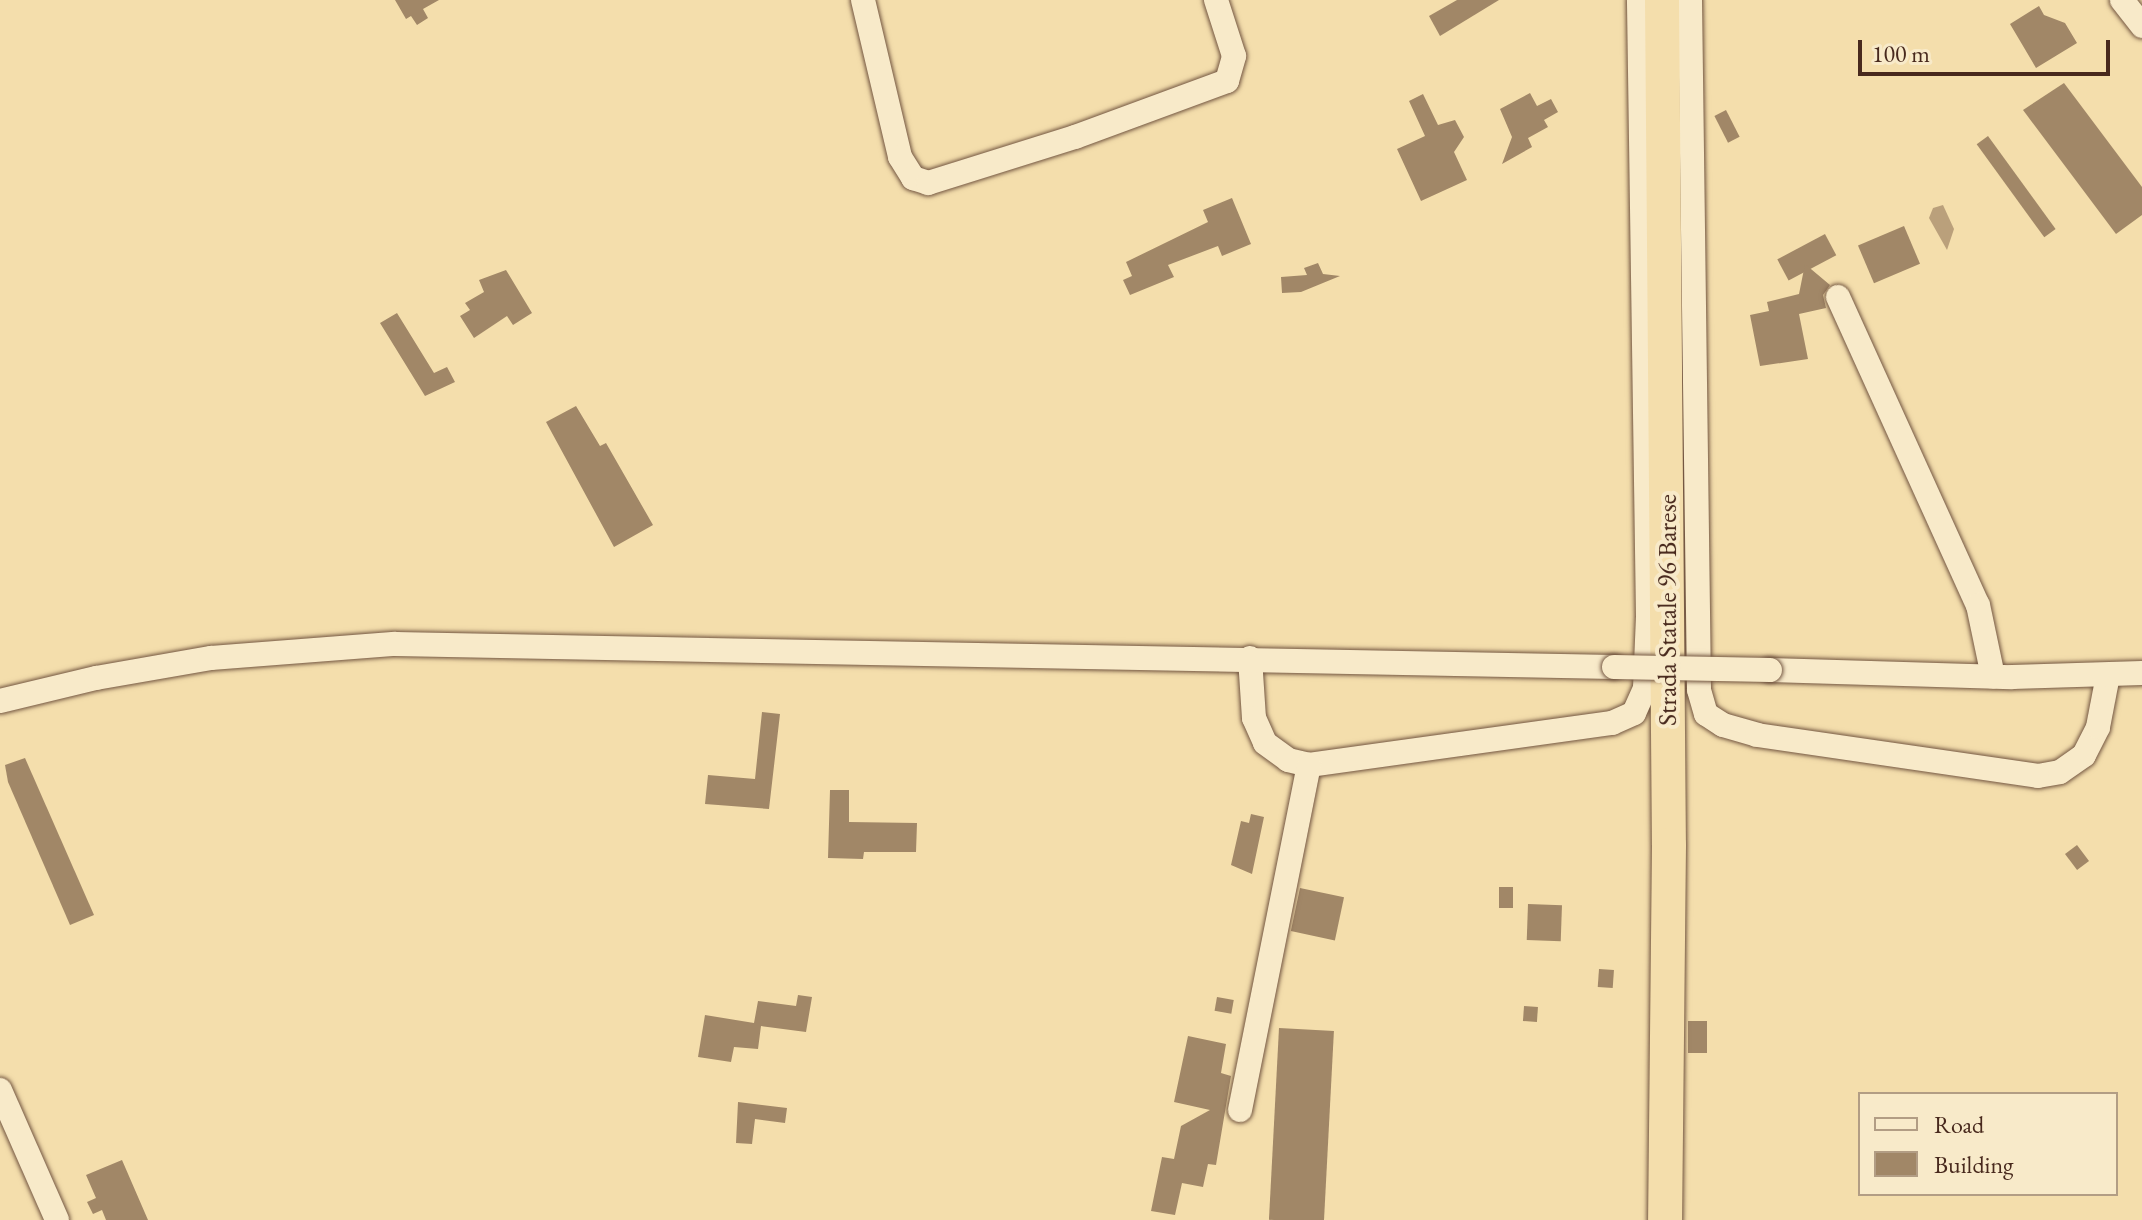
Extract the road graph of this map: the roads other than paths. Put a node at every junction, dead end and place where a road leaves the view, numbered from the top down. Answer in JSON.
{"nodes":[{"id":1,"x":863,"y":0,"type":"edge"},
{"id":2,"x":1216,"y":0,"type":"edge"},
{"id":3,"x":1639,"y":0,"type":"edge"},
{"id":4,"x":1662,"y":0,"type":"edge"},
{"id":5,"x":1690,"y":0,"type":"edge"},
{"id":6,"x":1838,"y":297,"type":"dead end"},
{"id":7,"x":1250,"y":658,"type":"junction"},
{"id":8,"x":2142,"y":673,"type":"edge"},
{"id":9,"x":2108,"y":675,"type":"junction"},
{"id":10,"x":1993,"y":676,"type":"junction"},
{"id":11,"x":0,"y":701,"type":"edge"},
{"id":12,"x":1309,"y":765,"type":"junction"},
{"id":13,"x":0,"y":1090,"type":"edge"},
{"id":14,"x":1240,"y":1110,"type":"dead end"},
{"id":15,"x":57,"y":1220,"type":"edge"},
{"id":16,"x":1665,"y":1220,"type":"edge"}],
"edges":[{"from":1,"to":2,"type":"street"},
{"from":3,"to":12,"type":"street"},
{"from":4,"to":16,"type":"highway","name":"Strada Statale 96 Barese"},
{"from":5,"to":9,"type":"street"},
{"from":6,"to":10,"type":"street"},
{"from":7,"to":10,"type":"street","bridge":true},
{"from":7,"to":11,"type":"street"},
{"from":7,"to":12,"type":"street"},
{"from":8,"to":9,"type":"street"},
{"from":9,"to":10,"type":"street"},
{"from":12,"to":14,"type":"street"},
{"from":13,"to":15,"type":"street"}]}
